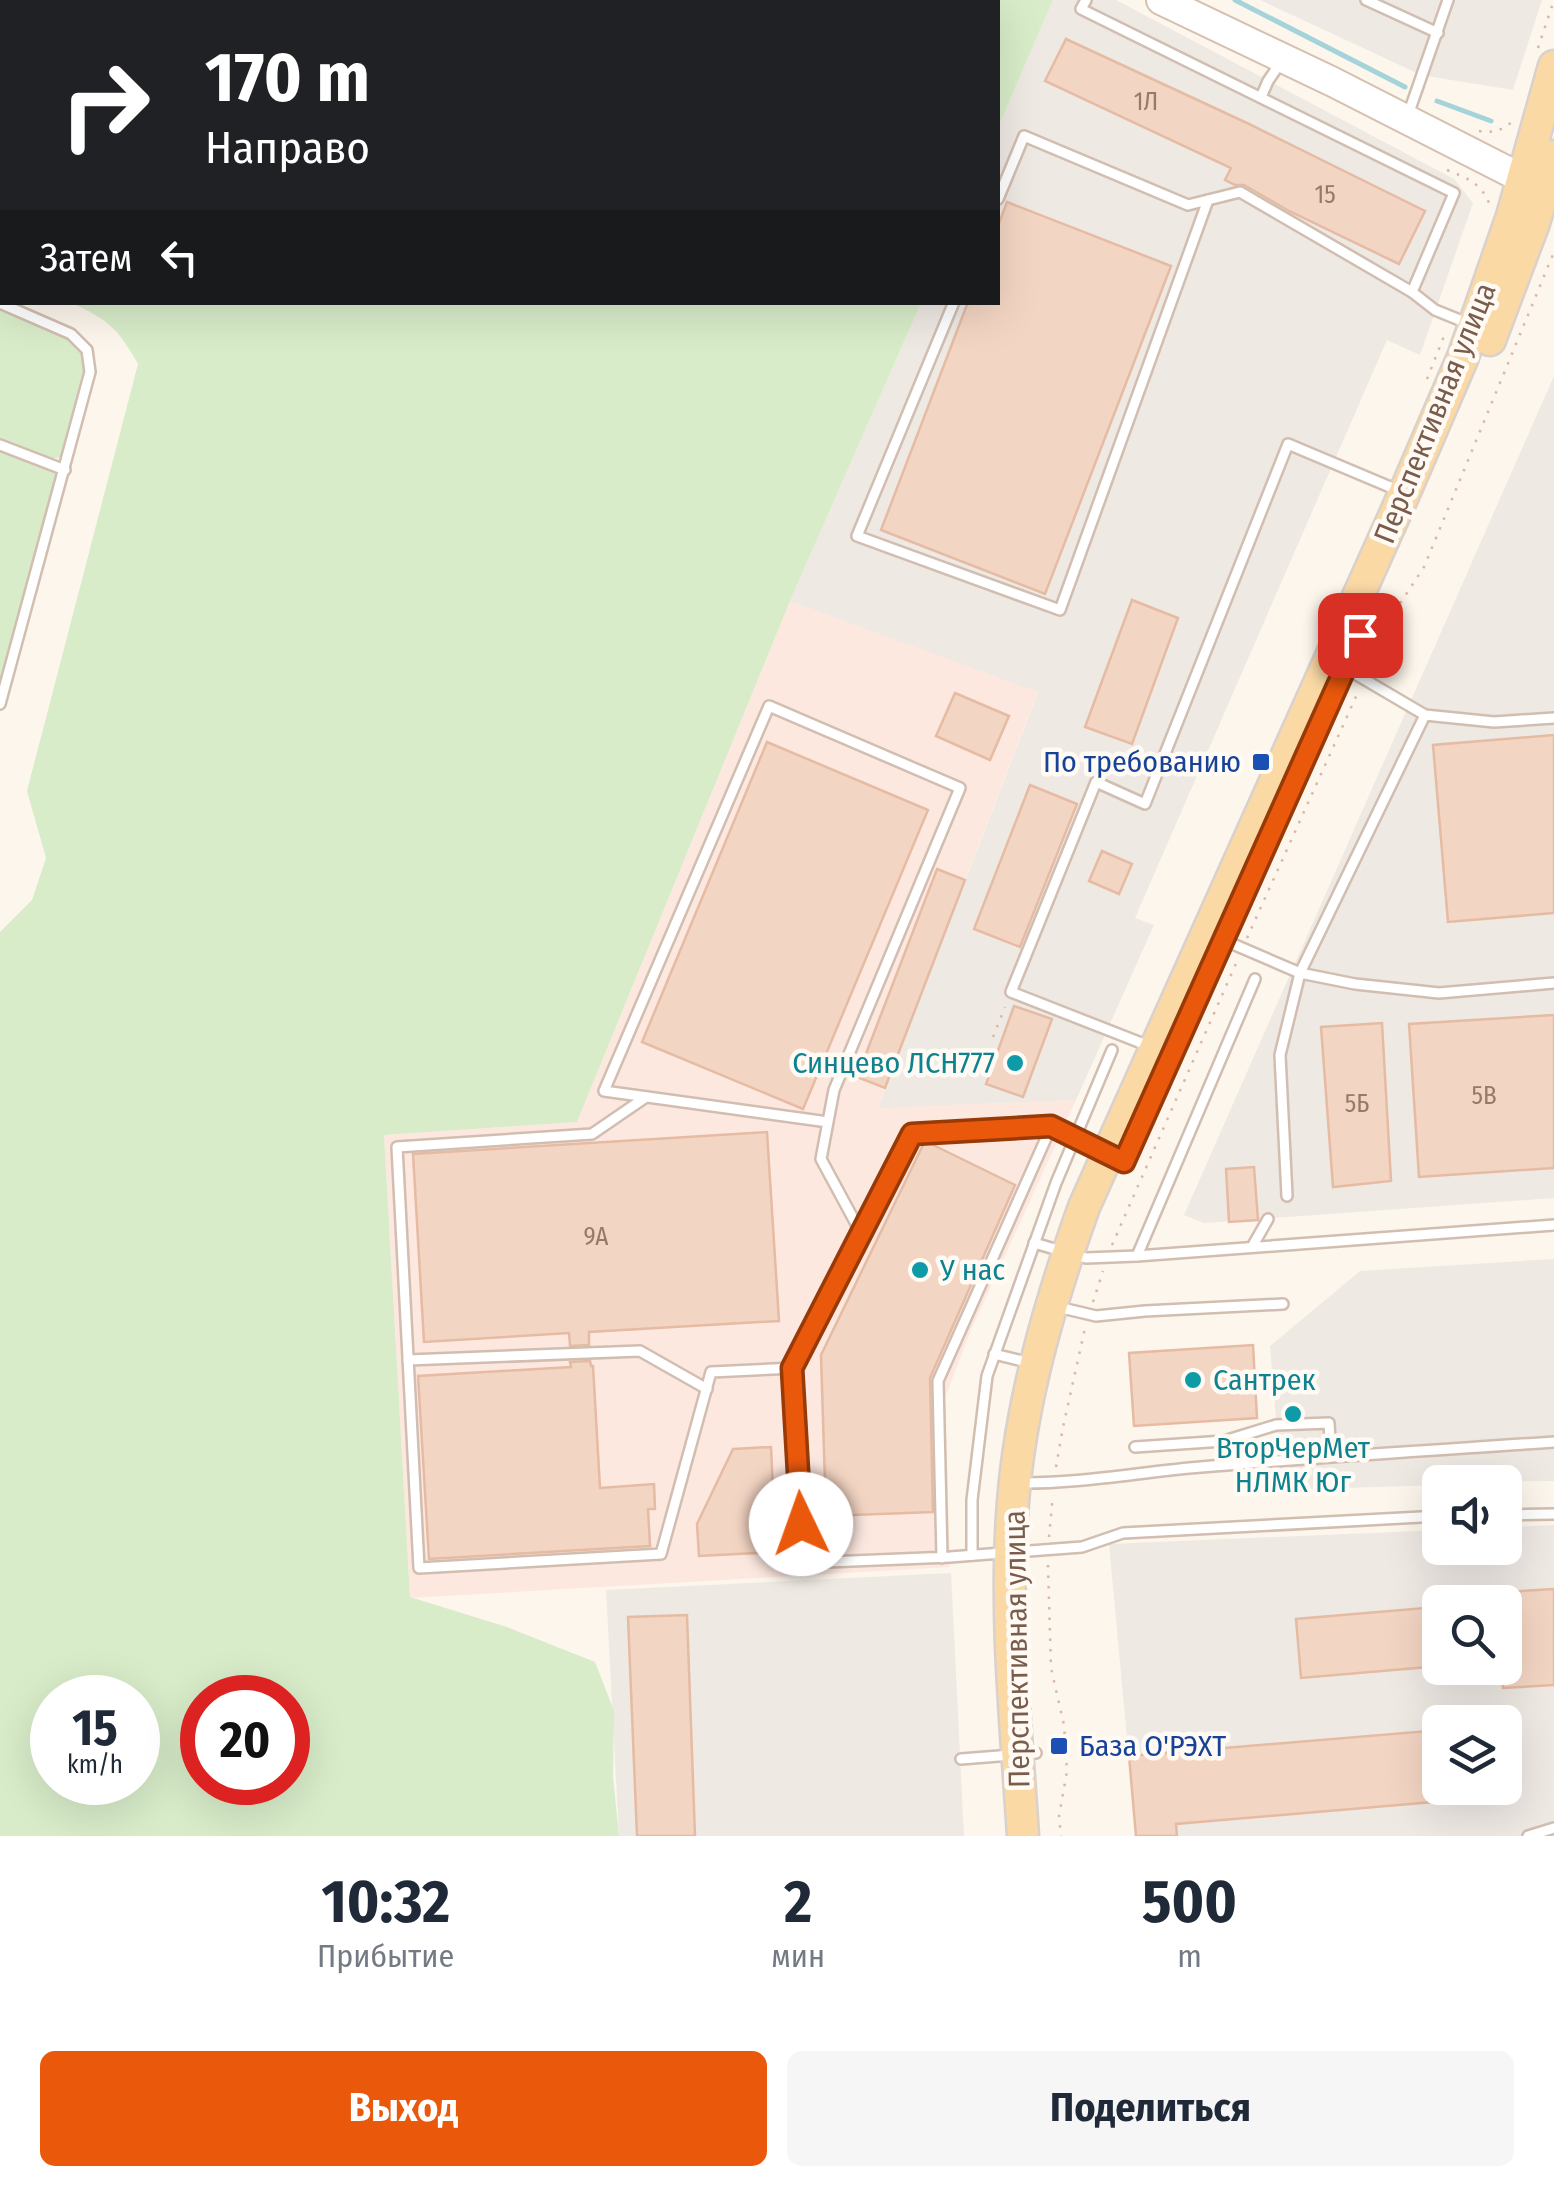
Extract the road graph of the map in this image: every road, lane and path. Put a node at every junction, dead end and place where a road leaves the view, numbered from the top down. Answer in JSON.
{"nodes":[{"id":1,"x":1086,"y":0,"type":"edge"},
{"id":2,"x":1161,"y":0,"type":"edge"},
{"id":3,"x":1366,"y":0,"type":"edge"},
{"id":4,"x":1448,"y":0,"type":"edge"},
{"id":5,"x":1438,"y":33,"type":"junction"},
{"id":6,"x":1282,"y":60,"type":"junction"},
{"id":7,"x":1554,"y":66,"type":"edge"},
{"id":8,"x":1260,"y":97,"type":"junction"},
{"id":9,"x":1406,"y":120,"type":"junction"},
{"id":10,"x":1514,"y":120,"type":"dead end"},
{"id":11,"x":1476,"y":130,"type":"dead end"},
{"id":12,"x":1554,"y":156,"type":"edge"},
{"id":13,"x":1447,"y":170,"type":"dead end"},
{"id":14,"x":1540,"y":188,"type":"edge"},
{"id":15,"x":1000,"y":194,"type":"edge"},
{"id":16,"x":1208,"y":200,"type":"junction"},
{"id":17,"x":1489,"y":216,"type":"dead end"},
{"id":18,"x":1412,"y":292,"type":"junction"},
{"id":19,"x":5,"y":305,"type":"edge"},
{"id":20,"x":953,"y":305,"type":"edge"},
{"id":21,"x":1475,"y":326,"type":"junction"},
{"id":22,"x":0,"y":445,"type":"edge"},
{"id":23,"x":65,"y":470,"type":"junction"},
{"id":24,"x":1404,"y":494,"type":"junction"},
{"id":25,"x":1345,"y":668,"type":"junction"},
{"id":26,"x":0,"y":704,"type":"edge"},
{"id":27,"x":1424,"y":715,"type":"junction"},
{"id":28,"x":1554,"y":718,"type":"edge"},
{"id":29,"x":1215,"y":936,"type":"junction"},
{"id":30,"x":1300,"y":972,"type":"junction"},
{"id":31,"x":1254,"y":979,"type":"dead end"},
{"id":32,"x":1554,"y":983,"type":"edge"},
{"id":33,"x":1011,"y":992,"type":"junction"},
{"id":34,"x":992,"y":1038,"type":"dead end"},
{"id":35,"x":1112,"y":1050,"type":"dead end"},
{"id":36,"x":1163,"y":1051,"type":"junction"},
{"id":37,"x":646,"y":1097,"type":"junction"},
{"id":38,"x":828,"y":1122,"type":"junction"},
{"id":39,"x":1051,"y":1126,"type":"junction"},
{"id":40,"x":1074,"y":1138,"type":"junction"},
{"id":41,"x":1116,"y":1158,"type":"junction"},
{"id":42,"x":1287,"y":1196,"type":"dead end"},
{"id":43,"x":1268,"y":1219,"type":"dead end"},
{"id":44,"x":1554,"y":1225,"type":"edge"},
{"id":45,"x":861,"y":1233,"type":"junction"},
{"id":46,"x":1034,"y":1243,"type":"junction"},
{"id":47,"x":1252,"y":1248,"type":"junction"},
{"id":48,"x":1077,"y":1255,"type":"junction"},
{"id":49,"x":1137,"y":1256,"type":"junction"},
{"id":50,"x":1283,"y":1304,"type":"dead end"},
{"id":51,"x":1060,"y":1308,"type":"junction"},
{"id":52,"x":994,"y":1354,"type":"junction"},
{"id":53,"x":408,"y":1360,"type":"junction"},
{"id":54,"x":1036,"y":1364,"type":"junction"},
{"id":55,"x":792,"y":1368,"type":"junction"},
{"id":56,"x":706,"y":1388,"type":"junction"},
{"id":57,"x":1554,"y":1442,"type":"edge"},
{"id":58,"x":1135,"y":1447,"type":"dead end"},
{"id":59,"x":1331,"y":1457,"type":"junction"},
{"id":60,"x":1024,"y":1484,"type":"junction"},
{"id":61,"x":1554,"y":1514,"type":"edge"},
{"id":62,"x":1522,"y":1515,"type":"edge"},
{"id":63,"x":1422,"y":1517,"type":"edge"},
{"id":64,"x":1020,"y":1552,"type":"junction"},
{"id":65,"x":972,"y":1555,"type":"junction"},
{"id":66,"x":942,"y":1558,"type":"junction"},
{"id":67,"x":1027,"y":1753,"type":"junction"},
{"id":68,"x":960,"y":1759,"type":"dead end"},
{"id":69,"x":1554,"y":1828,"type":"edge"},
{"id":70,"x":1022,"y":1836,"type":"edge"},
{"id":71,"x":1041,"y":1836,"type":"edge"},
{"id":72,"x":1528,"y":1836,"type":"edge"}],
"edges":[{"from":1,"to":8,"type":"lane"},
{"from":2,"to":6,"type":"main road"},
{"from":3,"to":5,"type":"lane"},
{"from":4,"to":5,"type":"lane"},
{"from":5,"to":9,"type":"lane"},
{"from":6,"to":8,"type":"lane"},
{"from":6,"to":9,"type":"main road"},
{"from":7,"to":14,"type":"main road","name":"Перспективная улица"},
{"from":8,"to":18,"type":"lane"},
{"from":9,"to":14,"type":"main road"},
{"from":10,"to":11,"type":"path"},
{"from":12,"to":14,"type":"main road","name":"Перспективная улица"},
{"from":13,"to":17,"type":"path"},
{"from":14,"to":21,"type":"main road","name":"Перспективная улица"},
{"from":14,"to":25,"type":"main road","name":"Перспективная улица"},
{"from":15,"to":16,"type":"lane"},
{"from":16,"to":18,"type":"lane"},
{"from":16,"to":20,"type":"lane"},
{"from":18,"to":21,"type":"lane"},
{"from":19,"to":23,"type":"lane"},
{"from":21,"to":24,"type":"main road","name":"Перспективная улица"},
{"from":22,"to":23,"type":"lane"},
{"from":23,"to":26,"type":"lane"},
{"from":24,"to":29,"type":"main road","name":"Перспективная улица"},
{"from":24,"to":33,"type":"lane"},
{"from":25,"to":27,"type":"lane"},
{"from":25,"to":29,"type":"main road","name":"Перспективная улица"},
{"from":27,"to":28,"type":"lane"},
{"from":27,"to":30,"type":"lane"},
{"from":29,"to":30,"type":"lane"},
{"from":29,"to":36,"type":"main road","name":"Перспективная улица"},
{"from":30,"to":32,"type":"lane"},
{"from":30,"to":42,"type":"lane"},
{"from":31,"to":49,"type":"lane"},
{"from":33,"to":34,"type":"path"},
{"from":33,"to":36,"type":"lane"},
{"from":35,"to":40,"type":"lane"},
{"from":36,"to":41,"type":"main road","name":"Перспективная улица"},
{"from":37,"to":38,"type":"lane"},
{"from":37,"to":38,"type":"lane"},
{"from":37,"to":53,"type":"lane"},
{"from":38,"to":45,"type":"lane"},
{"from":39,"to":40,"type":"lane"},
{"from":39,"to":45,"type":"lane"},
{"from":39,"to":66,"type":"lane"},
{"from":40,"to":41,"type":"lane"},
{"from":40,"to":46,"type":"lane"},
{"from":41,"to":48,"type":"main road","name":"Перспективная улица"},
{"from":43,"to":47,"type":"lane"},
{"from":44,"to":47,"type":"lane"},
{"from":45,"to":55,"type":"lane"},
{"from":46,"to":48,"type":"lane"},
{"from":46,"to":52,"type":"lane"},
{"from":47,"to":49,"type":"lane"},
{"from":48,"to":49,"type":"lane"},
{"from":48,"to":51,"type":"main road","name":"Перспективная улица"},
{"from":50,"to":51,"type":"lane"},
{"from":51,"to":54,"type":"main road","name":"Перспективная улица"},
{"from":51,"to":60,"type":"main road","name":"Перспективная улица"},
{"from":52,"to":54,"type":"lane"},
{"from":52,"to":65,"type":"lane"},
{"from":53,"to":56,"type":"lane"},
{"from":53,"to":56,"type":"lane"},
{"from":54,"to":60,"type":"main road","name":"Перспективная улица"},
{"from":55,"to":56,"type":"lane"},
{"from":55,"to":66,"type":"lane"},
{"from":57,"to":59,"type":"lane"},
{"from":58,"to":59,"type":"lane"},
{"from":59,"to":60,"type":"lane"},
{"from":60,"to":64,"type":"main road","name":"Перспективная улица"},
{"from":61,"to":62,"type":"lane"},
{"from":63,"to":64,"type":"lane"},
{"from":64,"to":65,"type":"lane"},
{"from":64,"to":67,"type":"main road","name":"Перспективная улица"},
{"from":65,"to":66,"type":"lane"},
{"from":67,"to":68,"type":"lane"},
{"from":67,"to":70,"type":"main road","name":"Перспективная улица"},
{"from":67,"to":71,"type":"main road","name":"Перспективная улица"},
{"from":69,"to":72,"type":"lane"}]}
